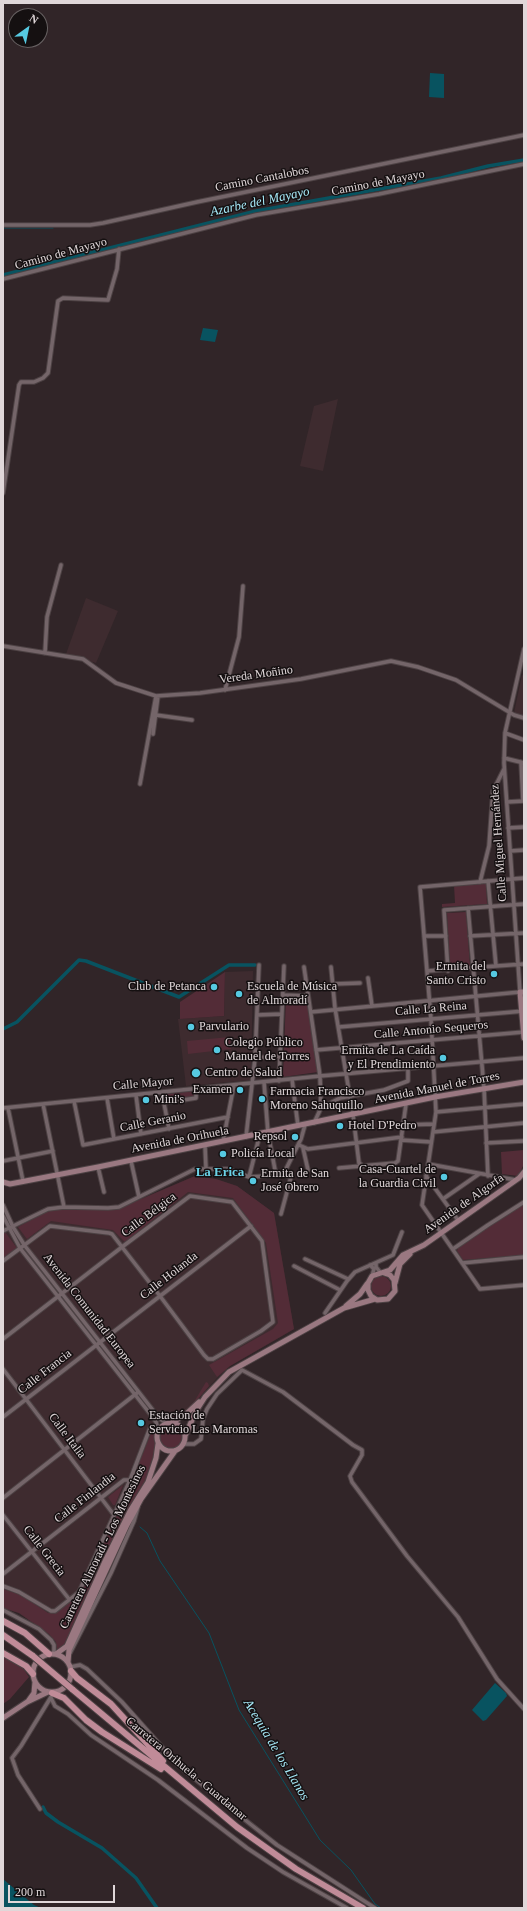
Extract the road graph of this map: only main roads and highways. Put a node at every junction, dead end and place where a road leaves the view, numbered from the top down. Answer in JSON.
{"nodes":[{"id":1,"x":522,"y":992,"type":"edge"},
{"id":2,"x":523,"y":1011,"type":"edge"},
{"id":3,"x":524,"y":1032,"type":"edge"},
{"id":4,"x":524,"y":1038,"type":"edge"},
{"id":5,"x":524,"y":1082,"type":"edge"},
{"id":6,"x":353,"y":1115,"type":"joint"},
{"id":7,"x":523,"y":1175,"type":"edge"},
{"id":8,"x":3,"y":1182,"type":"edge"},
{"id":9,"x":10,"y":1184,"type":"junction"},
{"id":10,"x":3,"y":1188,"type":"edge"},
{"id":11,"x":413,"y":1250,"type":"junction"},
{"id":12,"x":382,"y":1272,"type":"junction"},
{"id":13,"x":368,"y":1283,"type":"junction"},
{"id":14,"x":395,"y":1283,"type":"junction"},
{"id":15,"x":375,"y":1299,"type":"junction"},
{"id":16,"x":344,"y":1308,"type":"junction"},
{"id":17,"x":204,"y":1397,"type":"junction"},
{"id":18,"x":172,"y":1422,"type":"junction"},
{"id":19,"x":185,"y":1436,"type":"junction"},
{"id":20,"x":158,"y":1444,"type":"junction"},
{"id":21,"x":174,"y":1451,"type":"junction"},
{"id":22,"x":3,"y":1621,"type":"edge"},
{"id":23,"x":3,"y":1635,"type":"edge"},
{"id":24,"x":3,"y":1653,"type":"edge"},
{"id":25,"x":53,"y":1654,"type":"junction"},
{"id":26,"x":68,"y":1662,"type":"junction"},
{"id":27,"x":71,"y":1669,"type":"junction"},
{"id":28,"x":33,"y":1674,"type":"junction"},
{"id":29,"x":35,"y":1682,"type":"junction"},
{"id":30,"x":50,"y":1694,"type":"junction"},
{"id":31,"x":27,"y":1702,"type":"junction"},
{"id":32,"x":3,"y":1718,"type":"edge"},
{"id":33,"x":194,"y":1792,"type":"junction"},
{"id":34,"x":363,"y":1908,"type":"edge"}],
"edges":[{"from":1,"to":2,"type":"main road","name":"Calle Miguel Hernández"},
{"from":2,"to":3,"type":"main road","name":"Calle Miguel Hernández"},
{"from":3,"to":4,"type":"main road","name":"Calle Miguel Hernández"},
{"from":5,"to":6,"type":"main road","name":"Avenida Manuel de Torres"},
{"from":6,"to":9,"type":"main road","name":"Avenida de Orihuela"},
{"from":7,"to":11,"type":"main road","name":"Avenida de Algorfa"},
{"from":8,"to":9,"type":"main road","name":"Avenida de Orihuela"},
{"from":9,"to":10,"type":"main road","name":"Avenida de Orihuela"},
{"from":11,"to":12,"type":"main road","name":"Avenida de Algorfa"},
{"from":11,"to":14,"type":"main road","name":"Avenida de Algorfa"},
{"from":12,"to":13,"type":"main road"},
{"from":12,"to":14,"type":"main road"},
{"from":13,"to":15,"type":"main road"},
{"from":13,"to":16,"type":"main road"},
{"from":14,"to":15,"type":"main road"},
{"from":15,"to":16,"type":"main road"},
{"from":16,"to":17,"type":"main road"},
{"from":17,"to":18,"type":"main road"},
{"from":17,"to":19,"type":"main road"},
{"from":18,"to":19,"type":"main road"},
{"from":18,"to":20,"type":"main road"},
{"from":19,"to":21,"type":"main road"},
{"from":20,"to":21,"type":"main road"},
{"from":20,"to":25,"type":"main road","name":"Carretera Almoradí - Los Montesinos"},
{"from":21,"to":26,"type":"main road","name":"Carretera Almoradí - Los Montesinos"},
{"from":22,"to":25,"type":"main road"},
{"from":23,"to":33,"type":"main road","name":"Carretera Orihuela - Guardamar","bridge":true},
{"from":24,"to":28,"type":"main road"},
{"from":25,"to":26,"type":"main road"},
{"from":25,"to":28,"type":"main road"},
{"from":26,"to":27,"type":"main road"},
{"from":27,"to":30,"type":"main road"},
{"from":27,"to":33,"type":"main road"},
{"from":28,"to":29,"type":"main road"},
{"from":29,"to":30,"type":"main road"},
{"from":29,"to":31,"type":"main road"},
{"from":30,"to":31,"type":"main road"},
{"from":30,"to":33,"type":"main road"},
{"from":31,"to":32,"type":"main road"},
{"from":33,"to":34,"type":"main road","name":"Carretera Orihuela - Guardamar"}]}
